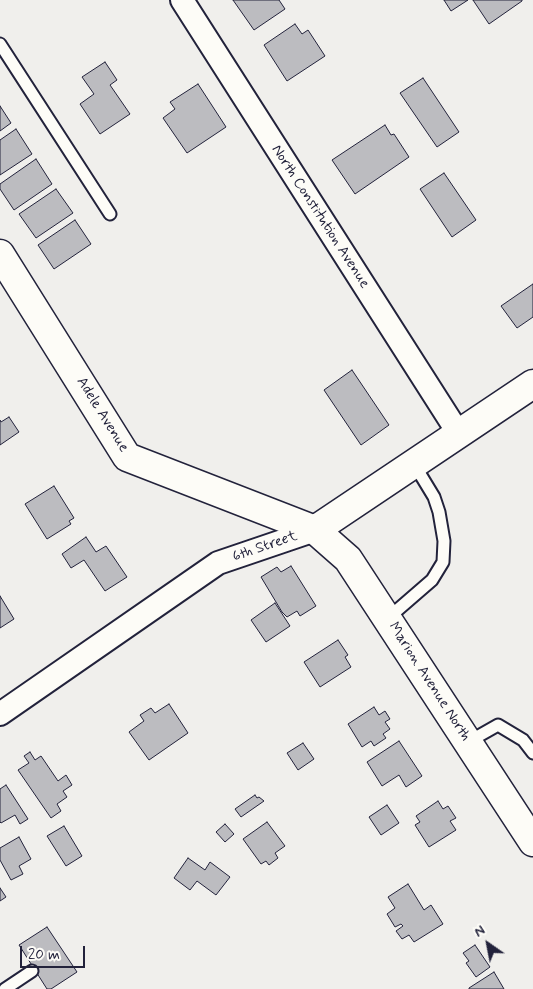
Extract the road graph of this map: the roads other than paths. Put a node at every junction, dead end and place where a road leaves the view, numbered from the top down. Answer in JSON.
{"nodes":[{"id":1,"x":182,"y":0,"type":"edge"},
{"id":2,"x":0,"y":44,"type":"edge"},
{"id":3,"x":110,"y":214,"type":"dead end"},
{"id":4,"x":0,"y":254,"type":"edge"},
{"id":5,"x":533,"y":384,"type":"edge"},
{"id":6,"x":459,"y":434,"type":"junction"},
{"id":7,"x":414,"y":464,"type":"junction"},
{"id":8,"x":315,"y":530,"type":"junction"},
{"id":9,"x":387,"y":619,"type":"junction"},
{"id":10,"x":0,"y":714,"type":"edge"},
{"id":11,"x":468,"y":742,"type":"junction"},
{"id":12,"x":533,"y":753,"type":"edge"},
{"id":13,"x":533,"y":842,"type":"edge"},
{"id":14,"x":32,"y":971,"type":"dead end"},
{"id":15,"x":5,"y":989,"type":"edge"}],
"edges":[{"from":1,"to":6,"type":"street","name":"North Constitution Avenue"},
{"from":2,"to":3,"type":"lane"},
{"from":4,"to":8,"type":"main road","name":"Adele Avenue"},
{"from":5,"to":6,"type":"main road","name":"6th Street"},
{"from":6,"to":7,"type":"main road","name":"6th Street"},
{"from":7,"to":8,"type":"main road","name":"6th Street"},
{"from":7,"to":9,"type":"lane"},
{"from":8,"to":9,"type":"main road","name":"Marion Avenue North"},
{"from":8,"to":10,"type":"street","name":"6th Street"},
{"from":9,"to":11,"type":"main road","name":"Marion Avenue North"},
{"from":11,"to":12,"type":"lane"},
{"from":11,"to":13,"type":"main road","name":"Marion Avenue North"},
{"from":14,"to":15,"type":"lane"}]}
